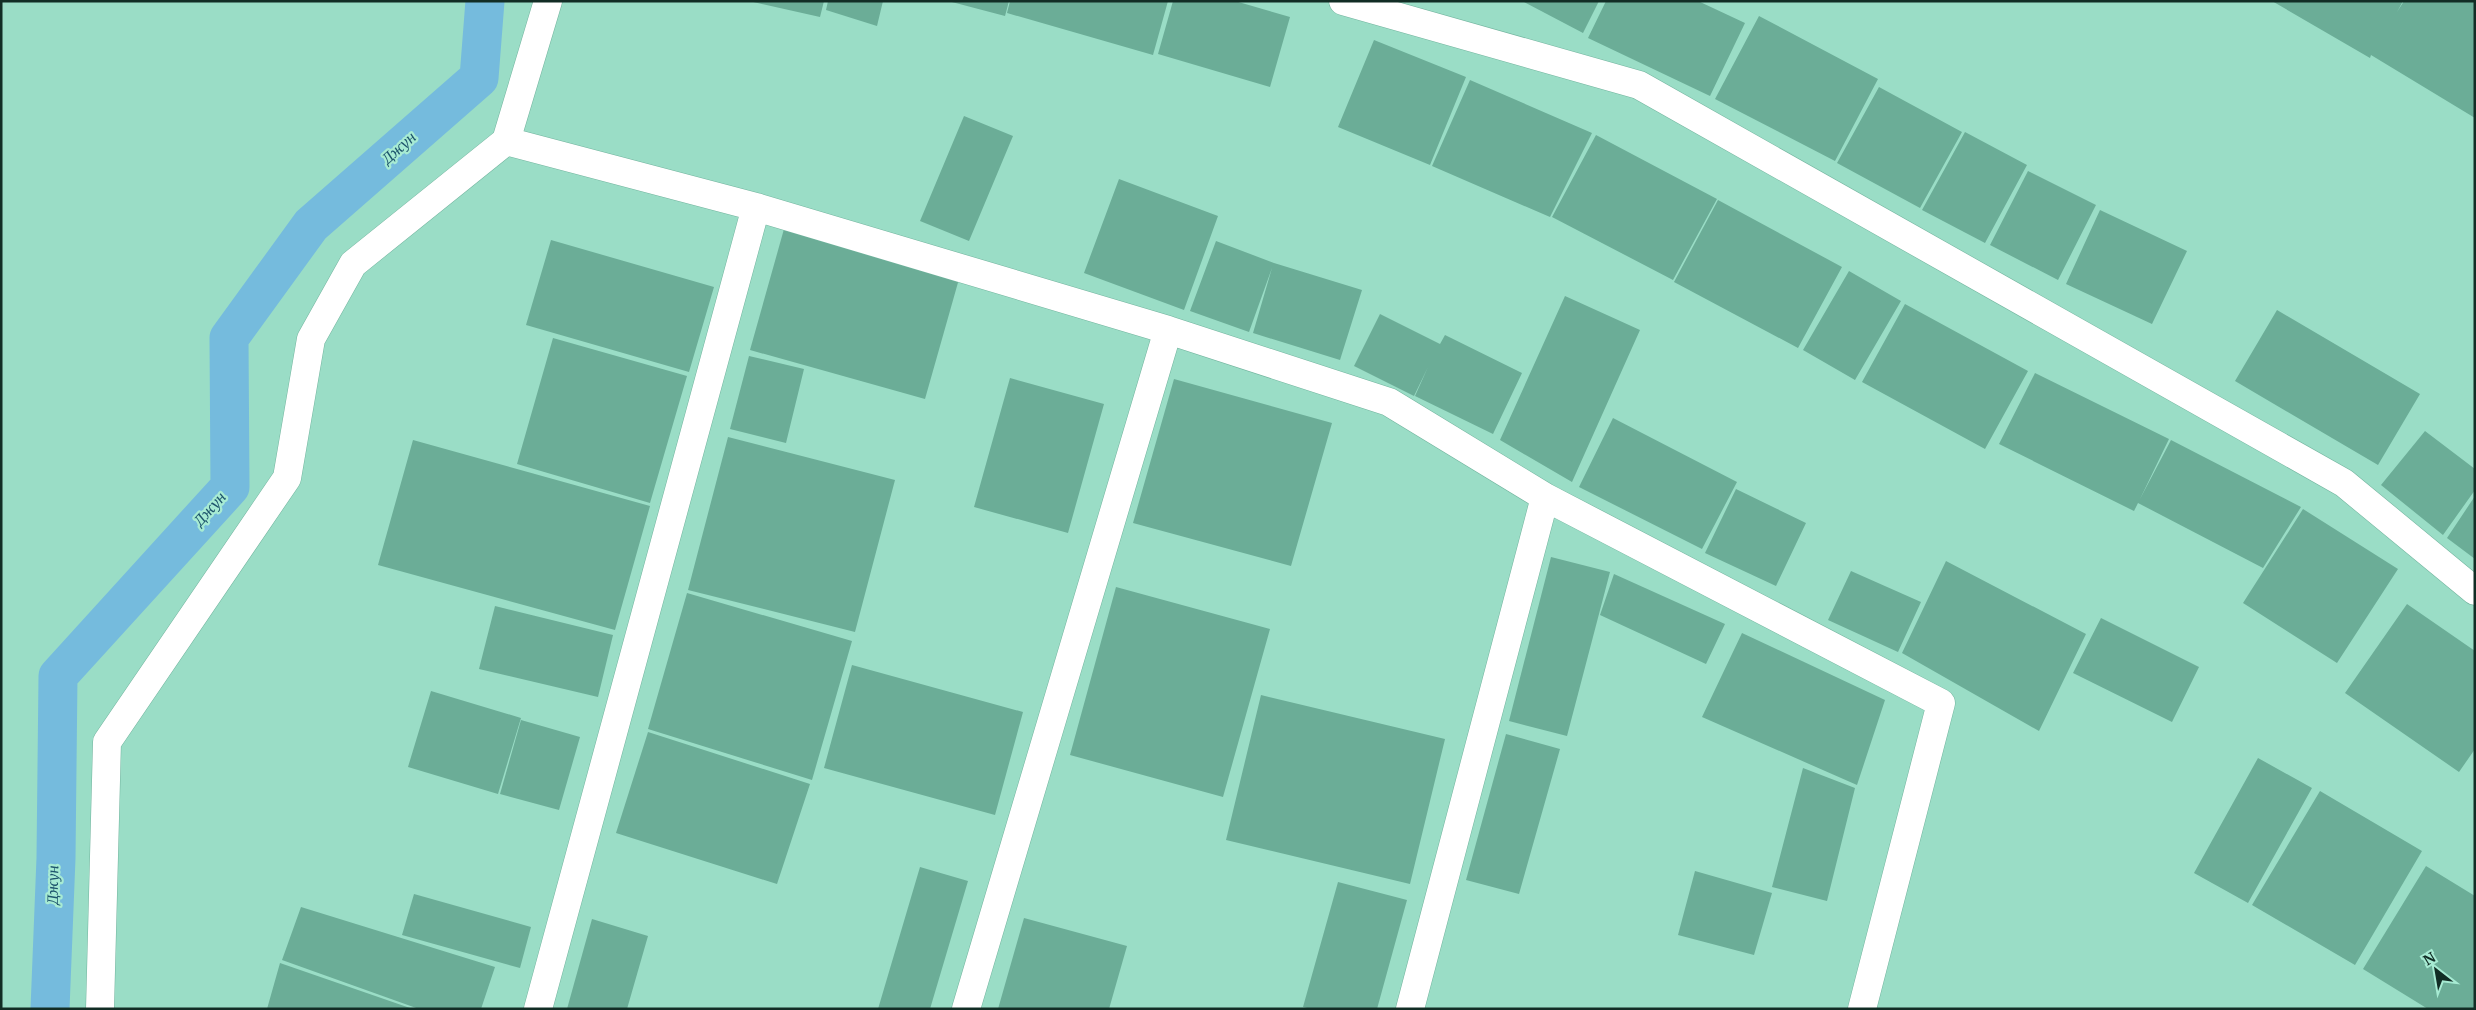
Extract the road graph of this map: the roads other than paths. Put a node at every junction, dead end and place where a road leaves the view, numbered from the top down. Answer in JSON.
{"nodes":[{"id":1,"x":548,"y":1,"type":"edge"},
{"id":2,"x":1343,"y":1,"type":"edge"},
{"id":3,"x":506,"y":140,"type":"junction"},
{"id":4,"x":756,"y":207,"type":"junction"},
{"id":5,"x":1168,"y":330,"type":"junction"},
{"id":6,"x":1545,"y":497,"type":"junction"},
{"id":7,"x":2475,"y":591,"type":"edge"},
{"id":8,"x":100,"y":1009,"type":"edge"},
{"id":9,"x":538,"y":1009,"type":"edge"},
{"id":10,"x":966,"y":1009,"type":"edge"},
{"id":11,"x":1410,"y":1009,"type":"edge"},
{"id":12,"x":1862,"y":1009,"type":"edge"}],
"edges":[{"from":1,"to":3,"type":"street"},
{"from":2,"to":7,"type":"street"},
{"from":3,"to":4,"type":"street"},
{"from":3,"to":8,"type":"street"},
{"from":4,"to":5,"type":"street"},
{"from":4,"to":9,"type":"street"},
{"from":5,"to":6,"type":"street"},
{"from":5,"to":10,"type":"street"},
{"from":6,"to":11,"type":"street"},
{"from":6,"to":12,"type":"street"}]}
